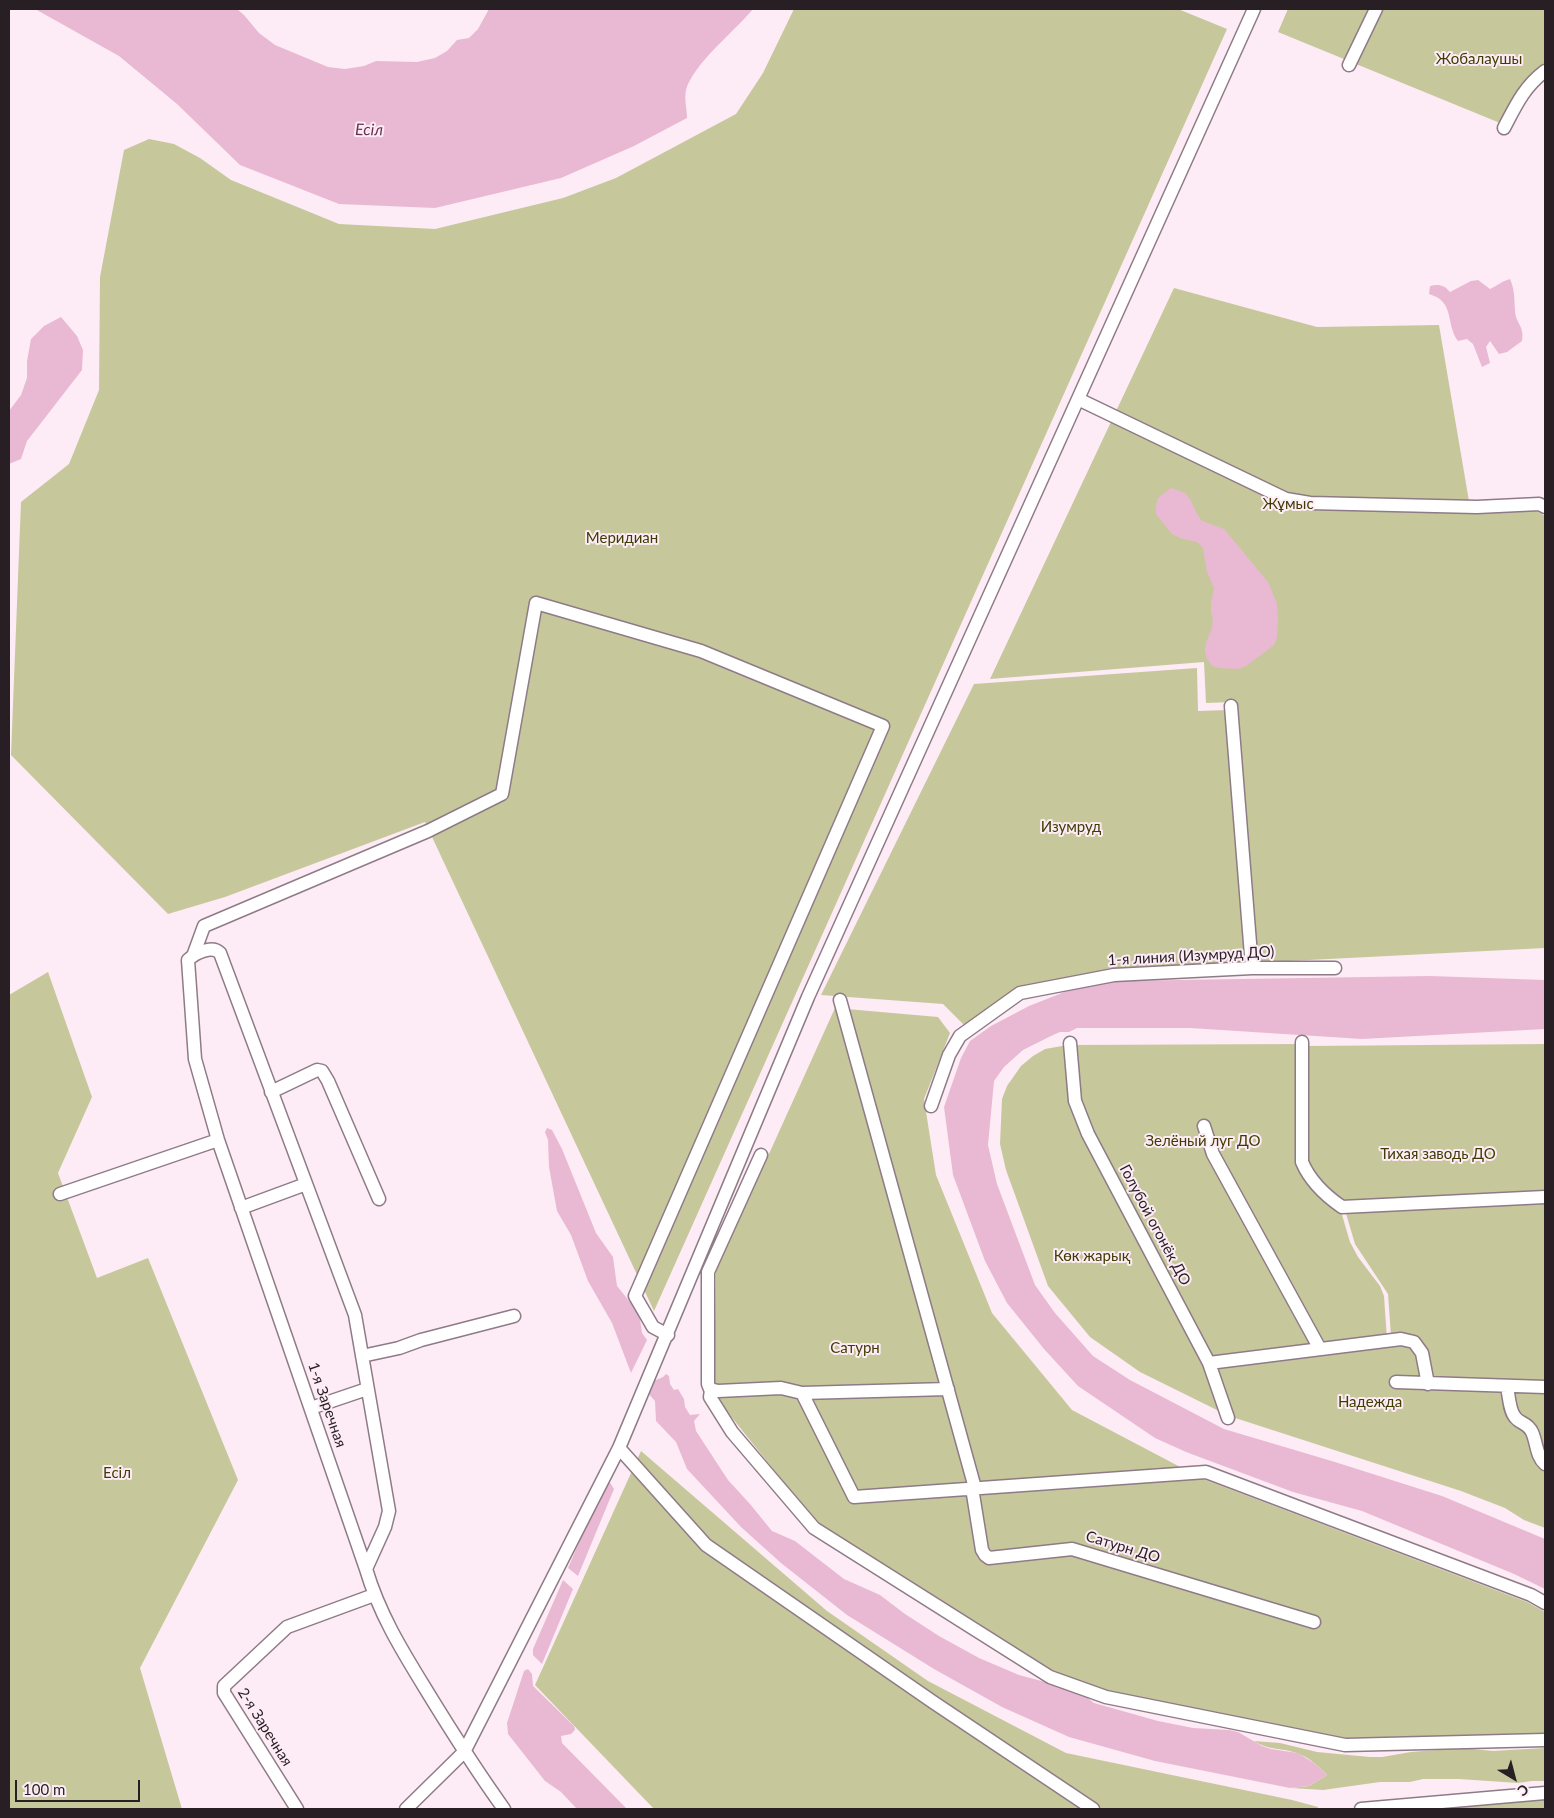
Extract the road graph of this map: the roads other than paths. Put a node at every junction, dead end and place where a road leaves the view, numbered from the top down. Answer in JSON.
{"nodes":[{"id":1,"x":1254,"y":9,"type":"edge"},
{"id":2,"x":1376,"y":9,"type":"edge"},
{"id":3,"x":1349,"y":65,"type":"dead end"},
{"id":4,"x":1545,"y":71,"type":"edge"},
{"id":5,"x":1504,"y":128,"type":"dead end"},
{"id":6,"x":1078,"y":399,"type":"junction"},
{"id":7,"x":1545,"y":507,"type":"edge"},
{"id":8,"x":1231,"y":706,"type":"dead end"},
{"id":9,"x":193,"y":956,"type":"junction"},
{"id":10,"x":1252,"y":968,"type":"junction"},
{"id":11,"x":1336,"y":968,"type":"dead end"},
{"id":12,"x":840,"y":1000,"type":"dead end"},
{"id":13,"x":1302,"y":1042,"type":"dead end"},
{"id":14,"x":1070,"y":1044,"type":"dead end"},
{"id":15,"x":271,"y":1092,"type":"junction"},
{"id":16,"x":930,"y":1106,"type":"dead end"},
{"id":17,"x":1204,"y":1126,"type":"dead end"},
{"id":18,"x":218,"y":1140,"type":"junction"},
{"id":19,"x":761,"y":1156,"type":"dead end"},
{"id":20,"x":306,"y":1184,"type":"junction"},
{"id":21,"x":60,"y":1194,"type":"dead end"},
{"id":22,"x":1545,"y":1197,"type":"edge"},
{"id":23,"x":379,"y":1199,"type":"dead end"},
{"id":24,"x":241,"y":1208,"type":"junction"},
{"id":25,"x":514,"y":1316,"type":"dead end"},
{"id":26,"x":668,"y":1335,"type":"junction"},
{"id":27,"x":1320,"y":1349,"type":"junction"},
{"id":28,"x":362,"y":1356,"type":"junction"},
{"id":29,"x":1210,"y":1363,"type":"junction"},
{"id":30,"x":1396,"y":1382,"type":"dead end"},
{"id":31,"x":1428,"y":1384,"type":"junction"},
{"id":32,"x":1507,"y":1386,"type":"junction"},
{"id":33,"x":1545,"y":1387,"type":"edge"},
{"id":34,"x":367,"y":1389,"type":"junction"},
{"id":35,"x":948,"y":1389,"type":"junction"},
{"id":36,"x":711,"y":1390,"type":"junction"},
{"id":37,"x":802,"y":1393,"type":"junction"},
{"id":38,"x":311,"y":1408,"type":"junction"},
{"id":39,"x":1228,"y":1418,"type":"dead end"},
{"id":40,"x":620,"y":1448,"type":"junction"},
{"id":41,"x":1545,"y":1464,"type":"edge"},
{"id":42,"x":974,"y":1488,"type":"junction"},
{"id":43,"x":366,"y":1568,"type":"junction"},
{"id":44,"x":374,"y":1596,"type":"junction"},
{"id":45,"x":1545,"y":1604,"type":"edge"},
{"id":46,"x":1314,"y":1622,"type":"dead end"},
{"id":47,"x":1545,"y":1740,"type":"edge"},
{"id":48,"x":464,"y":1752,"type":"junction"},
{"id":49,"x":1545,"y":1793,"type":"edge"},
{"id":50,"x":1486,"y":1804,"type":"edge"},
{"id":51,"x":297,"y":1809,"type":"edge"},
{"id":52,"x":406,"y":1809,"type":"edge"},
{"id":53,"x":504,"y":1809,"type":"edge"},
{"id":54,"x":1092,"y":1809,"type":"edge"},
{"id":55,"x":1362,"y":1809,"type":"edge"}],
"edges":[{"from":1,"to":6,"type":"street"},
{"from":2,"to":3,"type":"street"},
{"from":4,"to":5,"type":"street"},
{"from":6,"to":7,"type":"street"},
{"from":6,"to":26,"type":"street"},
{"from":8,"to":10,"type":"street"},
{"from":9,"to":15,"type":"street"},
{"from":9,"to":18,"type":"street","name":"1-я Заречная"},
{"from":9,"to":26,"type":"street"},
{"from":10,"to":11,"type":"street","name":"1-я линия (Изумруд ДО)"},
{"from":10,"to":16,"type":"street","name":"1-я линия (Изумруд ДО)"},
{"from":12,"to":35,"type":"street"},
{"from":13,"to":22,"type":"street"},
{"from":14,"to":29,"type":"street","name":"Голубой огонёк ДО"},
{"from":15,"to":20,"type":"street"},
{"from":15,"to":23,"type":"street"},
{"from":17,"to":27,"type":"street"},
{"from":18,"to":21,"type":"street"},
{"from":18,"to":24,"type":"street","name":"1-я Заречная"},
{"from":19,"to":36,"type":"street"},
{"from":20,"to":24,"type":"street"},
{"from":20,"to":28,"type":"street"},
{"from":24,"to":38,"type":"street","name":"1-я Заречная"},
{"from":25,"to":28,"type":"street"},
{"from":26,"to":40,"type":"street"},
{"from":27,"to":29,"type":"street"},
{"from":27,"to":31,"type":"street"},
{"from":28,"to":34,"type":"street"},
{"from":29,"to":39,"type":"street","name":"Голубой огонёк ДО"},
{"from":30,"to":31,"type":"street"},
{"from":31,"to":32,"type":"street"},
{"from":32,"to":33,"type":"street"},
{"from":32,"to":41,"type":"street"},
{"from":34,"to":38,"type":"street"},
{"from":34,"to":43,"type":"street"},
{"from":35,"to":37,"type":"street"},
{"from":35,"to":42,"type":"street"},
{"from":36,"to":37,"type":"street"},
{"from":36,"to":47,"type":"street"},
{"from":37,"to":42,"type":"street"},
{"from":38,"to":43,"type":"street","name":"1-я Заречная"},
{"from":40,"to":48,"type":"street"},
{"from":40,"to":54,"type":"street"},
{"from":42,"to":45,"type":"street"},
{"from":42,"to":46,"type":"street","name":"Сатурн ДО"},
{"from":43,"to":44,"type":"street","name":"1-я Заречная"},
{"from":44,"to":48,"type":"street","name":"1-я Заречная"},
{"from":44,"to":51,"type":"street","name":"2-я Заречная"},
{"from":48,"to":52,"type":"street"},
{"from":48,"to":53,"type":"street","name":"1-я Заречная"},
{"from":49,"to":50,"type":"street"},
{"from":50,"to":55,"type":"street"}]}
